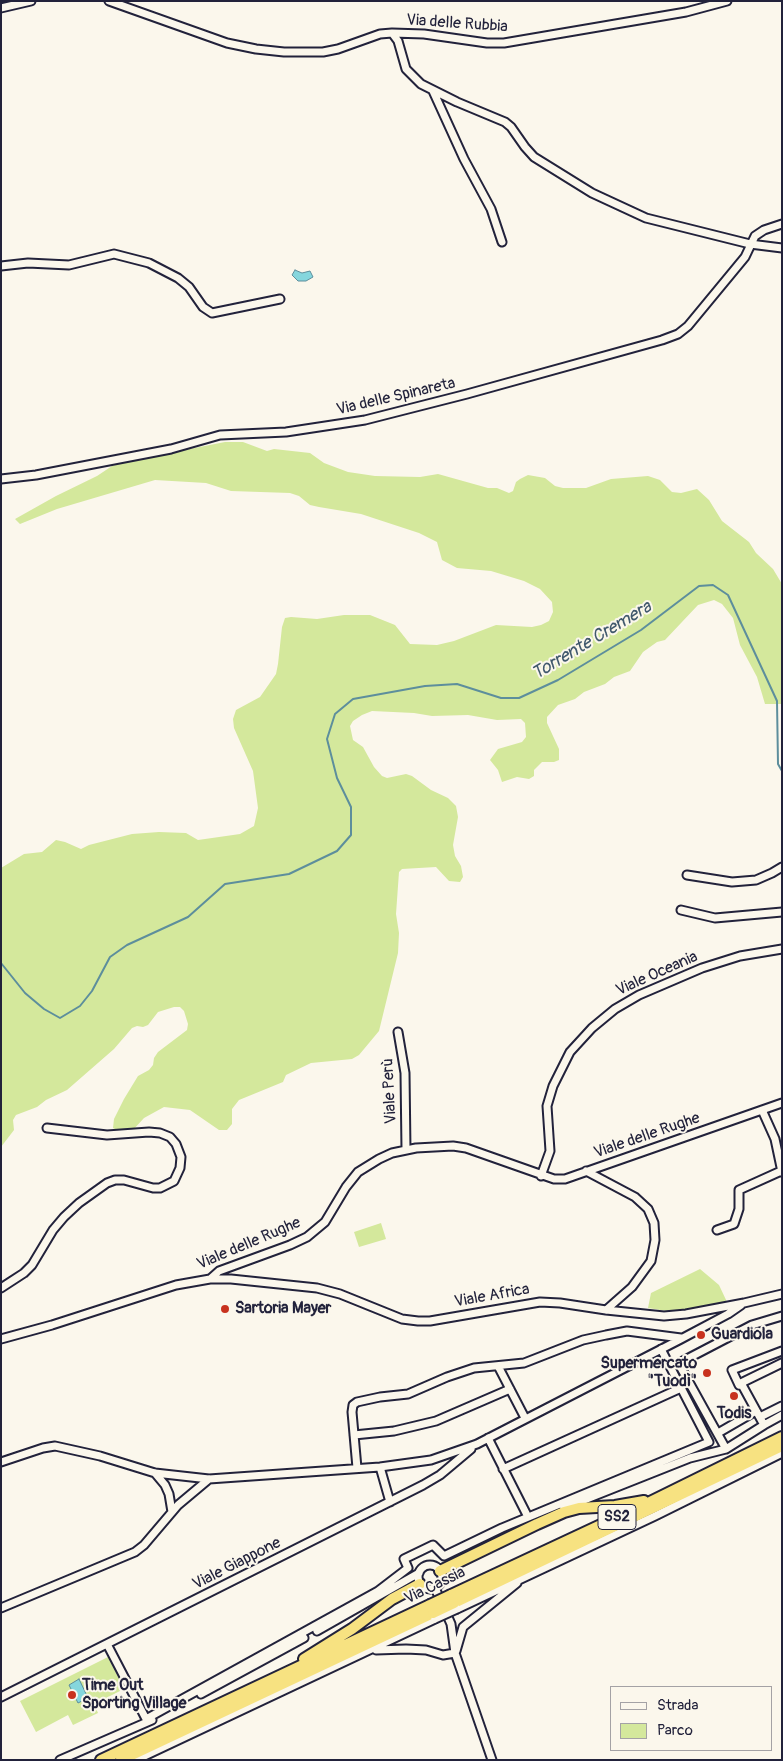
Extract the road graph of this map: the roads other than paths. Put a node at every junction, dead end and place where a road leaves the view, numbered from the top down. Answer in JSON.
{"nodes":[{"id":1,"x":31,"y":1,"type":"edge"},
{"id":2,"x":109,"y":1,"type":"edge"},
{"id":3,"x":727,"y":1,"type":"edge"},
{"id":4,"x":1,"y":8,"type":"edge"},
{"id":5,"x":392,"y":33,"type":"junction"},
{"id":6,"x":433,"y":91,"type":"junction"},
{"id":7,"x":782,"y":224,"type":"edge"},
{"id":8,"x":502,"y":242,"type":"dead end"},
{"id":9,"x":750,"y":244,"type":"junction"},
{"id":10,"x":782,"y":248,"type":"edge"},
{"id":11,"x":1,"y":266,"type":"edge"},
{"id":12,"x":280,"y":299,"type":"dead end"},
{"id":13,"x":1,"y":479,"type":"edge"},
{"id":14,"x":782,"y":867,"type":"edge"},
{"id":15,"x":687,"y":875,"type":"dead end"},
{"id":16,"x":681,"y":910,"type":"dead end"},
{"id":17,"x":782,"y":912,"type":"edge"},
{"id":18,"x":782,"y":948,"type":"edge"},
{"id":19,"x":398,"y":1032,"type":"dead end"},
{"id":20,"x":782,"y":1103,"type":"edge"},
{"id":21,"x":762,"y":1110,"type":"junction"},
{"id":22,"x":47,"y":1128,"type":"dead end"},
{"id":23,"x":406,"y":1150,"type":"junction"},
{"id":24,"x":586,"y":1171,"type":"junction"},
{"id":25,"x":782,"y":1171,"type":"edge"},
{"id":26,"x":541,"y":1176,"type":"junction"},
{"id":27,"x":717,"y":1230,"type":"dead end"},
{"id":28,"x":210,"y":1279,"type":"junction"},
{"id":29,"x":1,"y":1288,"type":"edge"},
{"id":30,"x":782,"y":1294,"type":"edge"},
{"id":31,"x":744,"y":1303,"type":"junction"},
{"id":32,"x":606,"y":1310,"type":"junction"},
{"id":33,"x":782,"y":1316,"type":"edge"},
{"id":34,"x":681,"y":1338,"type":"junction"},
{"id":35,"x":1,"y":1339,"type":"edge"},
{"id":36,"x":661,"y":1349,"type":"junction"},
{"id":37,"x":782,"y":1351,"type":"edge"},
{"id":38,"x":782,"y":1363,"type":"edge"},
{"id":39,"x":498,"y":1366,"type":"junction"},
{"id":40,"x":741,"y":1383,"type":"junction"},
{"id":41,"x":681,"y":1388,"type":"junction"},
{"id":42,"x":510,"y":1389,"type":"junction"},
{"id":43,"x":782,"y":1406,"type":"edge"},
{"id":44,"x":758,"y":1414,"type":"junction"},
{"id":45,"x":782,"y":1415,"type":"edge"},
{"id":46,"x":525,"y":1418,"type":"junction"},
{"id":47,"x":764,"y":1425,"type":"junction"},
{"id":48,"x":718,"y":1434,"type":"junction"},
{"id":49,"x":354,"y":1435,"type":"junction"},
{"id":50,"x":782,"y":1437,"type":"edge"},
{"id":51,"x":488,"y":1438,"type":"junction"},
{"id":52,"x":477,"y":1444,"type":"junction"},
{"id":53,"x":782,"y":1446,"type":"edge"},
{"id":54,"x":726,"y":1449,"type":"junction"},
{"id":55,"x":782,"y":1453,"type":"edge"},
{"id":56,"x":1,"y":1462,"type":"edge"},
{"id":57,"x":380,"y":1467,"type":"junction"},
{"id":58,"x":357,"y":1468,"type":"junction"},
{"id":59,"x":503,"y":1469,"type":"junction"},
{"id":60,"x":155,"y":1473,"type":"junction"},
{"id":61,"x":209,"y":1479,"type":"junction"},
{"id":62,"x":390,"y":1502,"type":"junction"},
{"id":63,"x":650,"y":1502,"type":"junction"},
{"id":64,"x":172,"y":1512,"type":"junction"},
{"id":65,"x":528,"y":1516,"type":"junction"},
{"id":66,"x":439,"y":1570,"type":"junction"},
{"id":67,"x":419,"y":1573,"type":"junction"},
{"id":68,"x":527,"y":1575,"type":"junction"},
{"id":69,"x":420,"y":1584,"type":"junction"},
{"id":70,"x":434,"y":1588,"type":"junction"},
{"id":71,"x":454,"y":1602,"type":"junction"},
{"id":72,"x":1,"y":1608,"type":"edge"},
{"id":73,"x":432,"y":1612,"type":"junction"},
{"id":74,"x":450,"y":1624,"type":"junction"},
{"id":75,"x":463,"y":1627,"type":"junction"},
{"id":76,"x":107,"y":1644,"type":"junction"},
{"id":77,"x":371,"y":1650,"type":"junction"},
{"id":78,"x":455,"y":1653,"type":"junction"},
{"id":79,"x":284,"y":1674,"type":"junction"},
{"id":80,"x":1,"y":1697,"type":"edge"},
{"id":81,"x":60,"y":1760,"type":"edge"},
{"id":82,"x":100,"y":1760,"type":"edge"},
{"id":83,"x":121,"y":1760,"type":"edge"},
{"id":84,"x":136,"y":1760,"type":"edge"},
{"id":85,"x":492,"y":1760,"type":"edge"}],
"edges":[{"from":1,"to":4,"type":"street"},
{"from":2,"to":5,"type":"street","name":"Via delle Rubbia"},
{"from":3,"to":5,"type":"street","name":"Via delle Rubbia"},
{"from":5,"to":6,"type":"street"},
{"from":6,"to":8,"type":"street"},
{"from":6,"to":9,"type":"street"},
{"from":7,"to":9,"type":"street"},
{"from":9,"to":10,"type":"street"},
{"from":9,"to":13,"type":"street","name":"Via delle Spinareta"},
{"from":11,"to":12,"type":"street"},
{"from":14,"to":15,"type":"street"},
{"from":16,"to":17,"type":"street"},
{"from":18,"to":26,"type":"street","name":"Viale Oceania"},
{"from":19,"to":23,"type":"street","name":"Viale Perù"},
{"from":20,"to":21,"type":"street","name":"Viale delle Rughe"},
{"from":21,"to":24,"type":"street","name":"Viale delle Rughe"},
{"from":21,"to":25,"type":"street"},
{"from":22,"to":29,"type":"street"},
{"from":23,"to":26,"type":"street","name":"Viale delle Rughe"},
{"from":23,"to":28,"type":"street","name":"Viale delle Rughe"},
{"from":24,"to":26,"type":"street","name":"Viale delle Rughe"},
{"from":24,"to":32,"type":"street"},
{"from":25,"to":27,"type":"street"},
{"from":28,"to":32,"type":"street","name":"Viale Africa"},
{"from":28,"to":35,"type":"street","name":"Viale delle Rughe"},
{"from":30,"to":31,"type":"street","name":"Viale Africa"},
{"from":31,"to":32,"type":"street","name":"Viale Africa"},
{"from":31,"to":34,"type":"street","name":"Viale Giappone"},
{"from":33,"to":48,"type":"street"},
{"from":34,"to":36,"type":"street","name":"Viale Giappone"},
{"from":34,"to":39,"type":"street"},
{"from":36,"to":41,"type":"street"},
{"from":36,"to":46,"type":"street","name":"Viale Giappone"},
{"from":37,"to":40,"type":"street"},
{"from":38,"to":40,"type":"street"},
{"from":39,"to":42,"type":"street"},
{"from":39,"to":49,"type":"street"},
{"from":40,"to":44,"type":"street"},
{"from":41,"to":59,"type":"street"},
{"from":41,"to":65,"type":"street"},
{"from":42,"to":46,"type":"street"},
{"from":42,"to":49,"type":"street"},
{"from":43,"to":44,"type":"street"},
{"from":44,"to":47,"type":"street"},
{"from":44,"to":48,"type":"street"},
{"from":45,"to":47,"type":"street"},
{"from":46,"to":51,"type":"street","name":"Viale Giappone"},
{"from":47,"to":54,"type":"street"},
{"from":48,"to":54,"type":"street"},
{"from":49,"to":58,"type":"street"},
{"from":50,"to":63,"type":"highway","name":"Via Cassia","number":"SS2"},
{"from":51,"to":52,"type":"street","name":"Viale Giappone"},
{"from":51,"to":59,"type":"street"},
{"from":52,"to":57,"type":"street","name":"Viale Giappone"},
{"from":52,"to":62,"type":"street","name":"Viale Giappone"},
{"from":53,"to":71,"type":"highway","name":"Via Cassia","number":"SS2"},
{"from":54,"to":66,"type":"street"},
{"from":55,"to":68,"type":"street"},
{"from":56,"to":60,"type":"street","name":"Viale Giappone"},
{"from":57,"to":58,"type":"street","name":"Viale Giappone"},
{"from":57,"to":62,"type":"street"},
{"from":58,"to":61,"type":"street","name":"Viale Giappone"},
{"from":59,"to":65,"type":"street"},
{"from":60,"to":61,"type":"street","name":"Viale Giappone"},
{"from":60,"to":64,"type":"street"},
{"from":61,"to":64,"type":"street"},
{"from":62,"to":76,"type":"street","name":"Viale Giappone"},
{"from":63,"to":66,"type":"highway"},
{"from":63,"to":71,"type":"highway","name":"Via Cassia","number":"SS2"},
{"from":64,"to":72,"type":"street"},
{"from":65,"to":76,"type":"street"},
{"from":66,"to":67,"type":"street"},
{"from":66,"to":70,"type":"street"},
{"from":67,"to":69,"type":"street"},
{"from":67,"to":81,"type":"street"},
{"from":68,"to":71,"type":"street"},
{"from":68,"to":75,"type":"street"},
{"from":69,"to":70,"type":"street"},
{"from":69,"to":79,"type":"highway"},
{"from":70,"to":74,"type":"street"},
{"from":71,"to":73,"type":"highway","name":"Via Cassia","number":"SS2","bridge":true},
{"from":73,"to":77,"type":"street"},
{"from":73,"to":79,"type":"highway","name":"Via Cassia","number":"SS2"},
{"from":73,"to":83,"type":"highway","name":"Via Cassia","number":"SS2"},
{"from":74,"to":75,"type":"street"},
{"from":74,"to":78,"type":"street"},
{"from":75,"to":78,"type":"street"},
{"from":76,"to":80,"type":"street","name":"Viale Giappone"},
{"from":77,"to":78,"type":"street"},
{"from":77,"to":84,"type":"street"},
{"from":78,"to":85,"type":"street"},
{"from":79,"to":82,"type":"highway","name":"Via Cassia","number":"SS2"}]}
